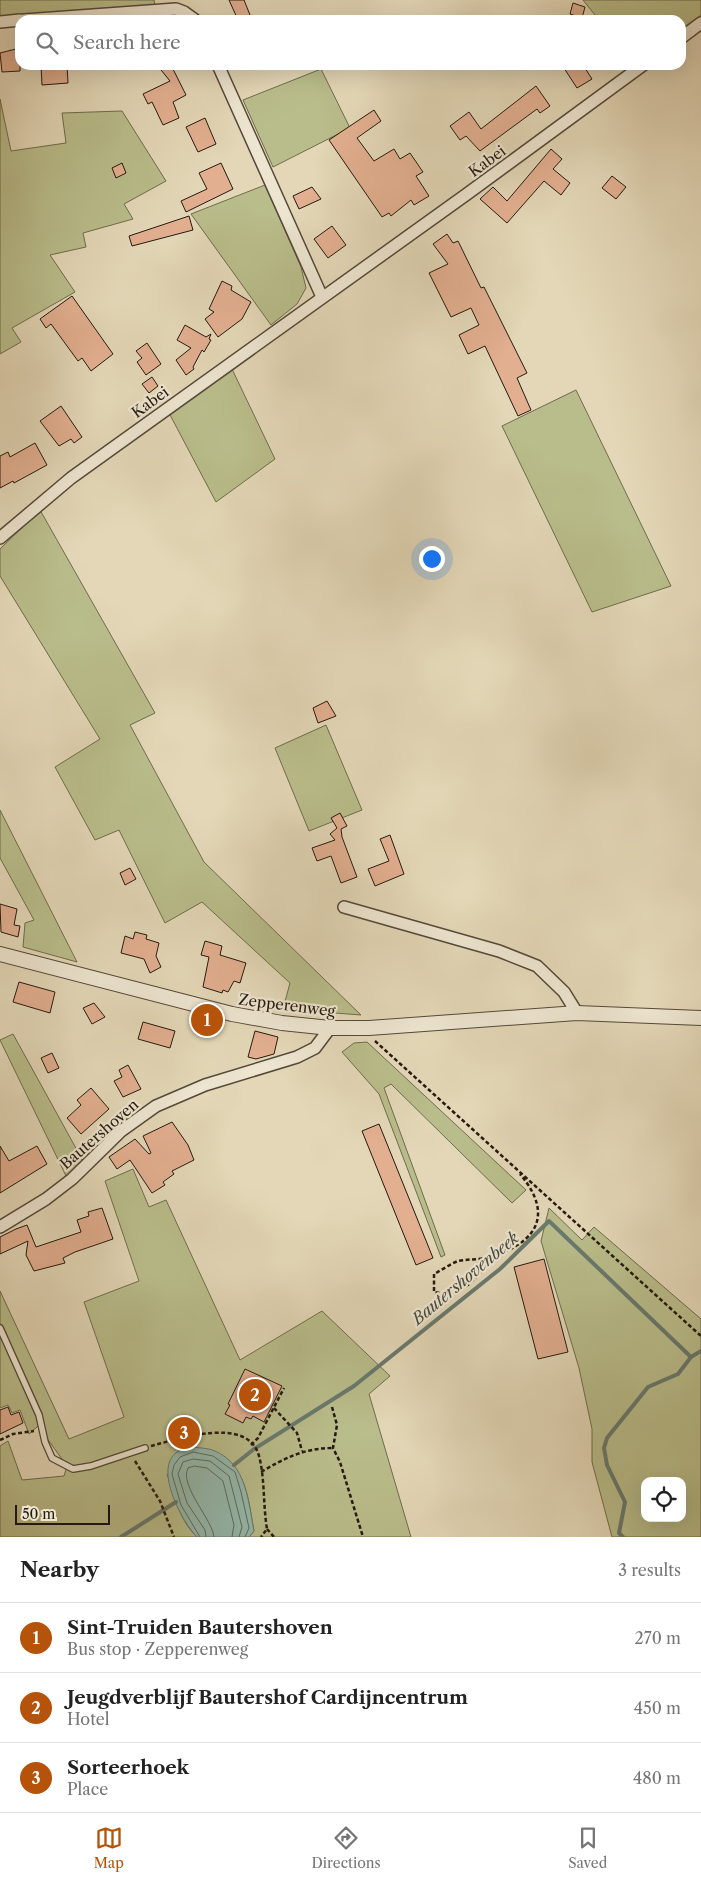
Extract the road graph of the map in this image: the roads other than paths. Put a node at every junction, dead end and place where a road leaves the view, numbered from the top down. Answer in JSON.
{"nodes":[{"id":1,"x":93,"y":15,"type":"edge"},
{"id":2,"x":188,"y":15,"type":"edge"},
{"id":3,"x":15,"y":20,"type":"edge"},
{"id":4,"x":0,"y":22,"type":"edge"},
{"id":5,"x":701,"y":23,"type":"edge"},
{"id":6,"x":686,"y":34,"type":"edge"},
{"id":7,"x":220,"y":70,"type":"edge"},
{"id":8,"x":636,"y":70,"type":"edge"},
{"id":9,"x":322,"y":297,"type":"junction"},
{"id":10,"x":0,"y":538,"type":"edge"},
{"id":11,"x":344,"y":907,"type":"dead end"},
{"id":12,"x":0,"y":954,"type":"edge"},
{"id":13,"x":577,"y":1013,"type":"junction"},
{"id":14,"x":701,"y":1018,"type":"edge"},
{"id":15,"x":330,"y":1028,"type":"junction"},
{"id":16,"x":0,"y":1227,"type":"edge"},
{"id":17,"x":0,"y":1328,"type":"edge"},
{"id":18,"x":145,"y":1448,"type":"road end"}],
"edges":[{"from":1,"to":2,"type":"street"},
{"from":3,"to":4,"type":"street"},
{"from":5,"to":6,"type":"street"},
{"from":7,"to":9,"type":"street"},
{"from":8,"to":9,"type":"street","name":"Kabei"},
{"from":9,"to":10,"type":"street","name":"Kabei"},
{"from":11,"to":13,"type":"street"},
{"from":12,"to":15,"type":"street","name":"Zepperenweg"},
{"from":13,"to":14,"type":"street","name":"Zepperenweg"},
{"from":13,"to":15,"type":"street","name":"Zepperenweg"},
{"from":15,"to":16,"type":"street","name":"Bautershoven"},
{"from":17,"to":18,"type":"lane"}]}
